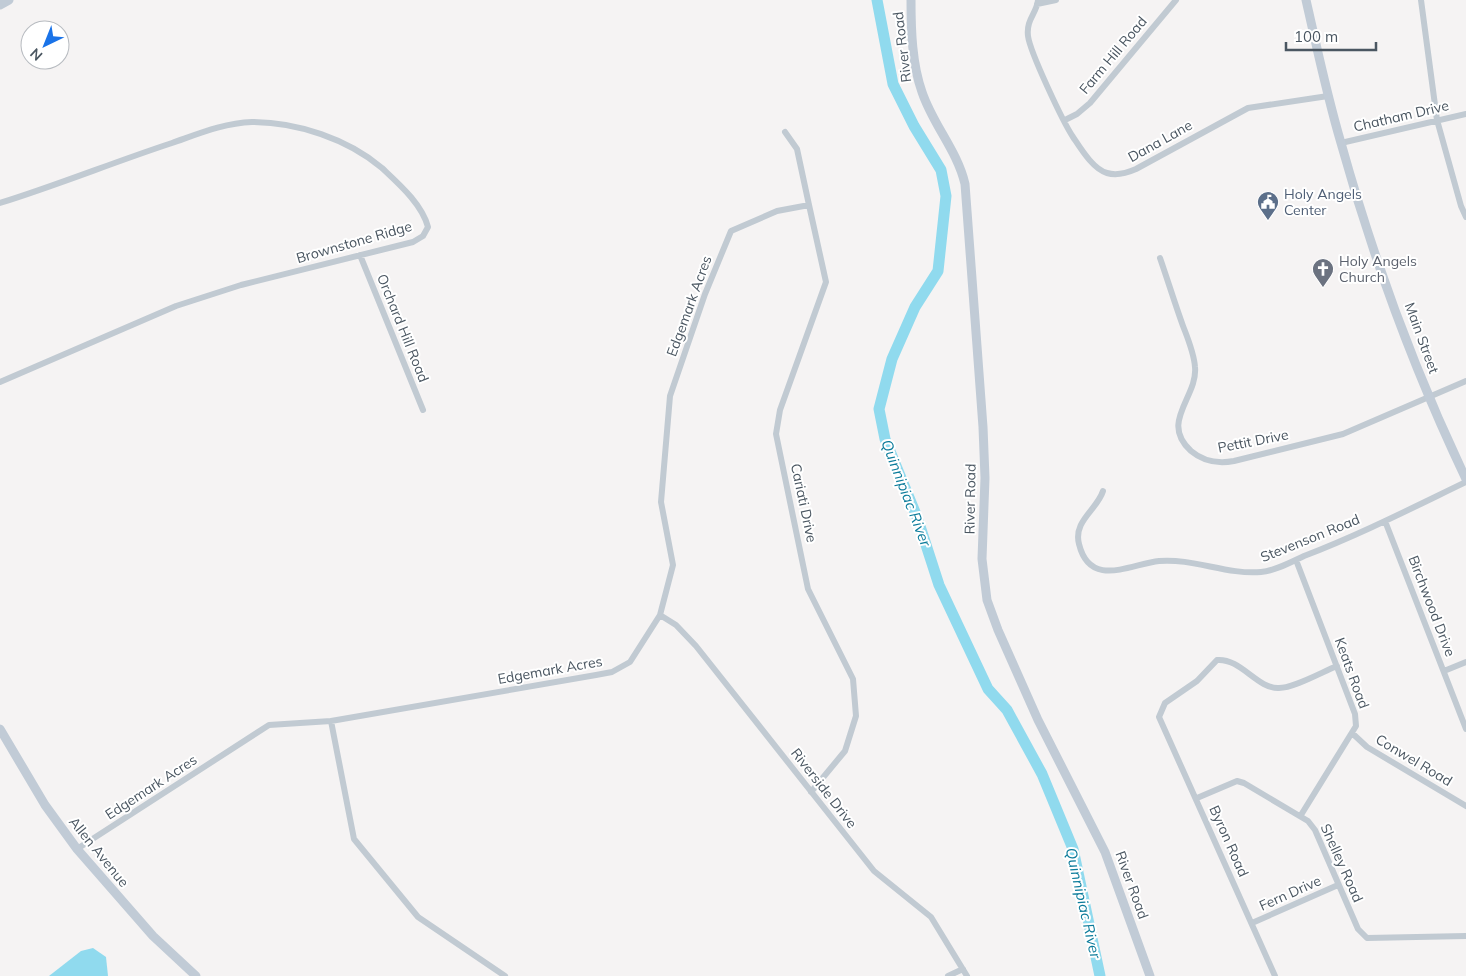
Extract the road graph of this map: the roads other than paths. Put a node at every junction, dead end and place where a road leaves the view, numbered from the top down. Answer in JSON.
{"nodes":[{"id":1,"x":9,"y":0,"type":"edge"},
{"id":2,"x":911,"y":0,"type":"edge"},
{"id":3,"x":1056,"y":0,"type":"edge"},
{"id":4,"x":1176,"y":0,"type":"edge"},
{"id":5,"x":1306,"y":0,"type":"edge"},
{"id":6,"x":1421,"y":0,"type":"edge"},
{"id":7,"x":1038,"y":2,"type":"edge"},
{"id":8,"x":0,"y":5,"type":"edge"},
{"id":9,"x":1328,"y":96,"type":"junction"},
{"id":10,"x":1466,"y":114,"type":"edge"},
{"id":11,"x":1065,"y":120,"type":"junction"},
{"id":12,"x":1437,"y":120,"type":"junction"},
{"id":13,"x":785,"y":132,"type":"dead end"},
{"id":14,"x":1341,"y":143,"type":"junction"},
{"id":15,"x":0,"y":202,"type":"edge"},
{"id":16,"x":809,"y":205,"type":"junction"},
{"id":17,"x":1466,"y":217,"type":"edge"},
{"id":18,"x":360,"y":255,"type":"junction"},
{"id":19,"x":1160,"y":258,"type":"dead end"},
{"id":20,"x":1466,"y":381,"type":"edge"},
{"id":21,"x":0,"y":382,"type":"edge"},
{"id":22,"x":1429,"y":398,"type":"junction"},
{"id":23,"x":423,"y":410,"type":"dead end"},
{"id":24,"x":1466,"y":481,"type":"edge"},
{"id":25,"x":1103,"y":491,"type":"dead end"},
{"id":26,"x":1385,"y":521,"type":"junction"},
{"id":27,"x":1296,"y":560,"type":"junction"},
{"id":28,"x":660,"y":615,"type":"junction"},
{"id":29,"x":1466,"y":662,"type":"edge"},
{"id":30,"x":1337,"y":666,"type":"junction"},
{"id":31,"x":1444,"y":671,"type":"junction"},
{"id":32,"x":331,"y":721,"type":"junction"},
{"id":33,"x":0,"y":729,"type":"edge"},
{"id":34,"x":1466,"y":729,"type":"edge"},
{"id":35,"x":1352,"y":733,"type":"junction"},
{"id":36,"x":811,"y":792,"type":"junction"},
{"id":37,"x":1197,"y":798,"type":"junction"},
{"id":38,"x":1466,"y":805,"type":"edge"},
{"id":39,"x":1301,"y":815,"type":"junction"},
{"id":40,"x":78,"y":849,"type":"junction"},
{"id":41,"x":1338,"y":885,"type":"junction"},
{"id":42,"x":1252,"y":924,"type":"junction"},
{"id":43,"x":1466,"y":936,"type":"edge"},
{"id":44,"x":962,"y":969,"type":"junction"},
{"id":45,"x":196,"y":976,"type":"edge"},
{"id":46,"x":505,"y":976,"type":"edge"},
{"id":47,"x":948,"y":976,"type":"edge"},
{"id":48,"x":967,"y":976,"type":"edge"},
{"id":49,"x":1150,"y":976,"type":"edge"},
{"id":50,"x":1275,"y":976,"type":"edge"}],
"edges":[{"from":1,"to":8,"type":"main road"},
{"from":2,"to":49,"type":"main road","name":"River Road"},
{"from":3,"to":7,"type":"street"},
{"from":4,"to":11,"type":"street","name":"Farm Hill Road"},
{"from":5,"to":9,"type":"main road","name":"Main Street"},
{"from":6,"to":12,"type":"street"},
{"from":7,"to":11,"type":"street","name":"Dana Lane"},
{"from":9,"to":11,"type":"street","name":"Dana Lane"},
{"from":9,"to":14,"type":"main road","name":"Main Street"},
{"from":10,"to":12,"type":"street","name":"Chatham Drive"},
{"from":12,"to":14,"type":"street","name":"Chatham Drive"},
{"from":12,"to":17,"type":"street"},
{"from":13,"to":16,"type":"street"},
{"from":14,"to":22,"type":"main road","name":"Main Street"},
{"from":15,"to":18,"type":"street","name":"Brownstone Ridge"},
{"from":16,"to":28,"type":"street","name":"Edgemark Acres"},
{"from":16,"to":36,"type":"street","name":"Cariati Drive"},
{"from":18,"to":21,"type":"street","name":"Brownstone Ridge"},
{"from":18,"to":23,"type":"street","name":"Orchard Hill Road"},
{"from":19,"to":22,"type":"street","name":"Pettit Drive"},
{"from":20,"to":22,"type":"street","name":"Pettit Drive"},
{"from":22,"to":24,"type":"main road","name":"Main Street"},
{"from":24,"to":26,"type":"street","name":"Stevenson Road"},
{"from":25,"to":27,"type":"street","name":"Stevenson Road"},
{"from":26,"to":27,"type":"street","name":"Stevenson Road"},
{"from":26,"to":31,"type":"street","name":"Birchwood Drive"},
{"from":27,"to":30,"type":"street","name":"Keats Road"},
{"from":28,"to":32,"type":"street","name":"Edgemark Acres"},
{"from":28,"to":36,"type":"street","name":"Riverside Drive"},
{"from":29,"to":31,"type":"street"},
{"from":30,"to":35,"type":"street","name":"Keats Road"},
{"from":30,"to":37,"type":"street","name":"Byron Road"},
{"from":31,"to":34,"type":"street","name":"Birchwood Drive"},
{"from":32,"to":40,"type":"street","name":"Edgemark Acres"},
{"from":32,"to":46,"type":"street"},
{"from":33,"to":40,"type":"main road","name":"Allen Avenue"},
{"from":35,"to":38,"type":"street","name":"Conwel Road"},
{"from":35,"to":39,"type":"street","name":"Keats Road"},
{"from":36,"to":44,"type":"street","name":"Riverside Drive"},
{"from":37,"to":39,"type":"street","name":"Shelley Road"},
{"from":37,"to":42,"type":"street","name":"Byron Road"},
{"from":39,"to":41,"type":"street","name":"Shelley Road"},
{"from":40,"to":45,"type":"main road","name":"Allen Avenue"},
{"from":41,"to":42,"type":"street","name":"Fern Drive"},
{"from":41,"to":43,"type":"street","name":"Shelley Road"},
{"from":42,"to":50,"type":"street","name":"Byron Road"},
{"from":44,"to":47,"type":"street"},
{"from":44,"to":48,"type":"street","name":"Riverside Drive"}]}
